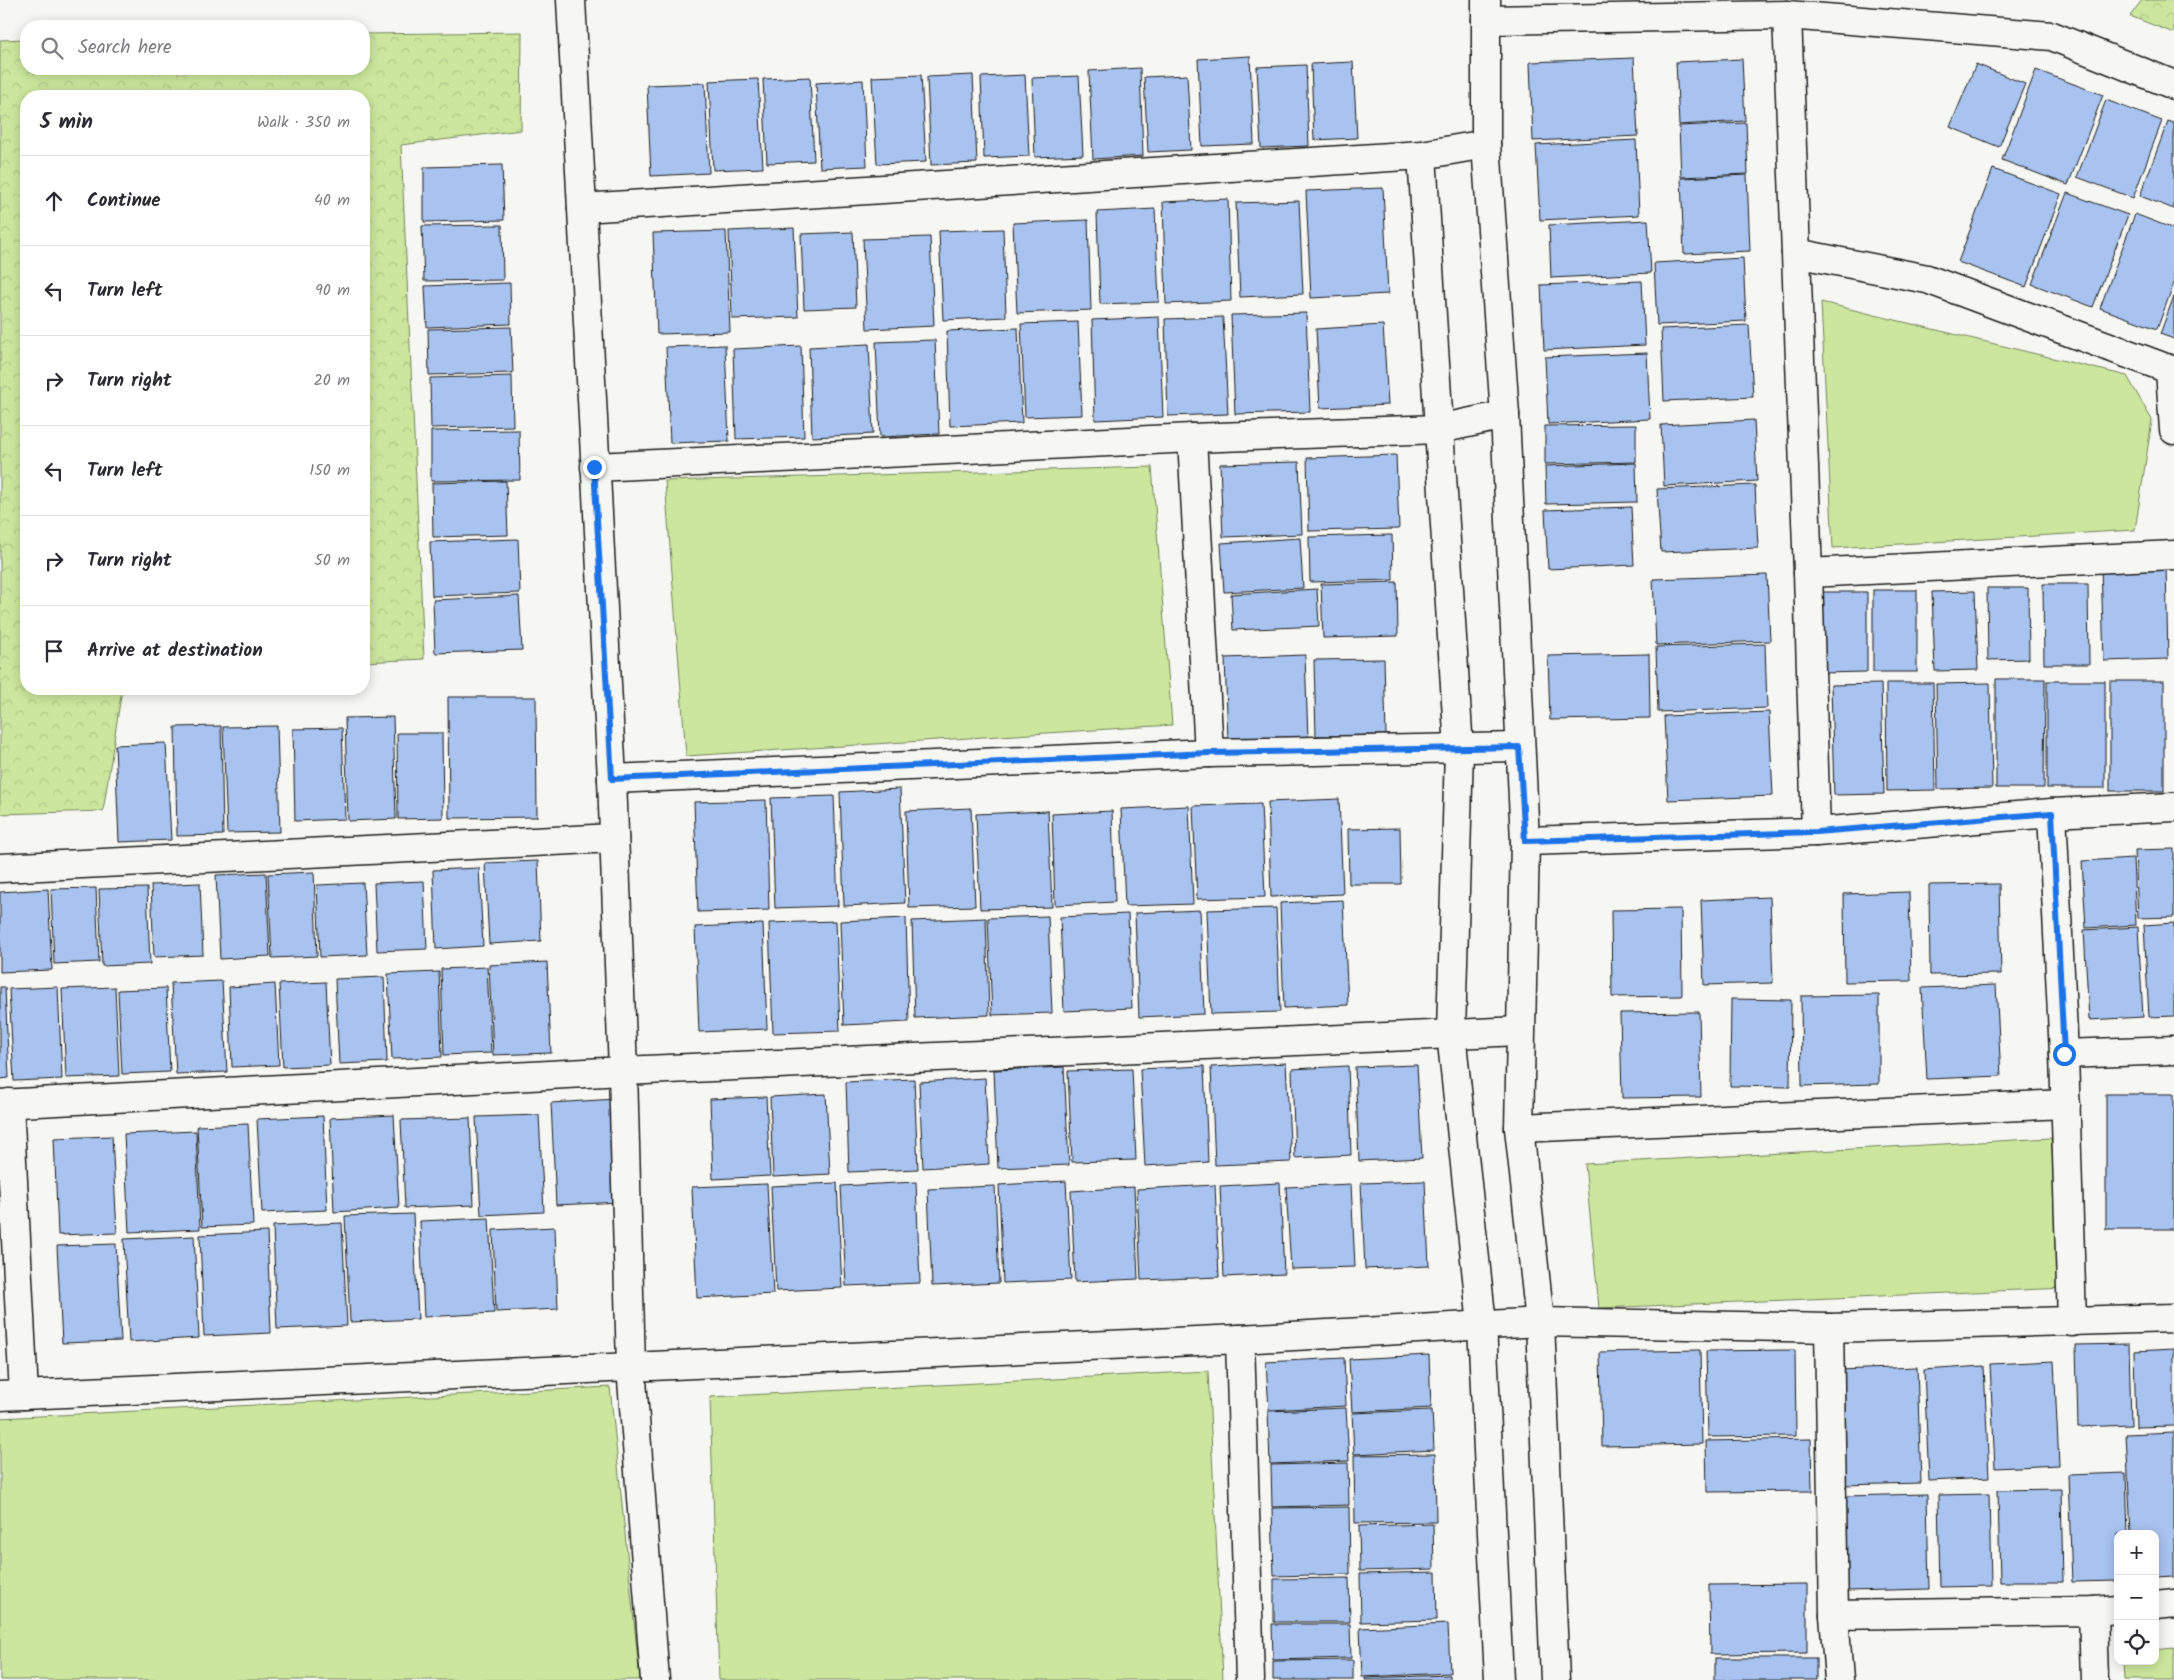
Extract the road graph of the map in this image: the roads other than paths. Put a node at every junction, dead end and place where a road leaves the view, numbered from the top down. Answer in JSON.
{"nodes":[{"id":1,"x":571,"y":0,"type":"edge"},
{"id":2,"x":1486,"y":10,"type":"edge"},
{"id":3,"x":1787,"y":15,"type":"junction"},
{"id":4,"x":2174,"y":84,"type":"edge"},
{"id":5,"x":1486,"y":144,"type":"junction"},
{"id":6,"x":1422,"y":155,"type":"junction"},
{"id":7,"x":582,"y":208,"type":"junction"},
{"id":8,"x":1796,"y":253,"type":"junction"},
{"id":9,"x":2172,"y":371,"type":"edge"},
{"id":10,"x":1505,"y":415,"type":"junction"},
{"id":11,"x":1439,"y":429,"type":"junction"},
{"id":12,"x":2174,"y":430,"type":"edge"},
{"id":13,"x":1192,"y":438,"type":"junction"},
{"id":14,"x":594,"y":467,"type":"junction"},
{"id":15,"x":2174,"y":555,"type":"edge"},
{"id":16,"x":1808,"y":573,"type":"junction"},
{"id":17,"x":1519,"y":747,"type":"junction"},
{"id":18,"x":1459,"y":750,"type":"junction"},
{"id":19,"x":1209,"y":753,"type":"junction"},
{"id":20,"x":612,"y":779,"type":"junction"},
{"id":21,"x":2174,"y":807,"type":"edge"},
{"id":22,"x":2052,"y":813,"type":"junction"},
{"id":23,"x":1816,"y":832,"type":"junction"},
{"id":24,"x":614,"y":838,"type":"junction"},
{"id":25,"x":1525,"y":841,"type":"junction"},
{"id":26,"x":0,"y":868,"type":"edge"},
{"id":27,"x":1520,"y":1030,"type":"junction"},
{"id":28,"x":1451,"y":1032,"type":"junction"},
{"id":29,"x":2174,"y":1050,"type":"edge"},
{"id":30,"x":2064,"y":1054,"type":"junction"},
{"id":31,"x":623,"y":1071,"type":"junction"},
{"id":32,"x":5,"y":1104,"type":"edge"},
{"id":33,"x":2066,"y":1104,"type":"junction"},
{"id":34,"x":1519,"y":1128,"type":"junction"},
{"id":35,"x":2174,"y":1318,"type":"edge"},
{"id":36,"x":1540,"y":1322,"type":"junction"},
{"id":37,"x":2072,"y":1322,"type":"junction"},
{"id":38,"x":1482,"y":1325,"type":"junction"},
{"id":39,"x":1829,"y":1328,"type":"junction"},
{"id":40,"x":1240,"y":1339,"type":"junction"},
{"id":41,"x":631,"y":1367,"type":"junction"},
{"id":42,"x":12,"y":1396,"type":"edge"},
{"id":43,"x":2174,"y":1604,"type":"edge"},
{"id":44,"x":2159,"y":1606,"type":"edge"},
{"id":45,"x":2106,"y":1610,"type":"edge"},
{"id":46,"x":1834,"y":1615,"type":"junction"},
{"id":47,"x":655,"y":1680,"type":"edge"},
{"id":48,"x":1250,"y":1680,"type":"edge"},
{"id":49,"x":1499,"y":1680,"type":"edge"},
{"id":50,"x":1555,"y":1680,"type":"edge"},
{"id":51,"x":1839,"y":1680,"type":"edge"},
{"id":52,"x":2095,"y":1680,"type":"edge"}],
"edges":[{"from":1,"to":7,"type":"street"},
{"from":2,"to":3,"type":"street"},
{"from":2,"to":5,"type":"street"},
{"from":3,"to":4,"type":"street"},
{"from":3,"to":8,"type":"street"},
{"from":5,"to":6,"type":"street"},
{"from":5,"to":10,"type":"street"},
{"from":6,"to":7,"type":"street"},
{"from":6,"to":11,"type":"street"},
{"from":7,"to":14,"type":"street"},
{"from":8,"to":9,"type":"street"},
{"from":8,"to":16,"type":"street"},
{"from":9,"to":12,"type":"street"},
{"from":10,"to":11,"type":"street"},
{"from":10,"to":17,"type":"street"},
{"from":11,"to":13,"type":"street"},
{"from":11,"to":18,"type":"street"},
{"from":13,"to":14,"type":"street"},
{"from":13,"to":19,"type":"street"},
{"from":14,"to":20,"type":"street"},
{"from":15,"to":16,"type":"street"},
{"from":16,"to":23,"type":"street"},
{"from":17,"to":18,"type":"street"},
{"from":17,"to":25,"type":"street"},
{"from":18,"to":19,"type":"street"},
{"from":18,"to":28,"type":"street"},
{"from":19,"to":20,"type":"street"},
{"from":20,"to":24,"type":"street"},
{"from":21,"to":22,"type":"street"},
{"from":22,"to":23,"type":"street"},
{"from":22,"to":30,"type":"street"},
{"from":23,"to":25,"type":"street"},
{"from":24,"to":26,"type":"street"},
{"from":24,"to":31,"type":"street"},
{"from":25,"to":27,"type":"street"},
{"from":27,"to":28,"type":"street"},
{"from":27,"to":34,"type":"street"},
{"from":28,"to":31,"type":"street"},
{"from":28,"to":38,"type":"street"},
{"from":29,"to":30,"type":"street"},
{"from":30,"to":33,"type":"street"},
{"from":31,"to":32,"type":"street"},
{"from":31,"to":41,"type":"street"},
{"from":32,"to":42,"type":"street"},
{"from":33,"to":34,"type":"street"},
{"from":33,"to":37,"type":"street"},
{"from":34,"to":36,"type":"street"},
{"from":35,"to":37,"type":"street"},
{"from":36,"to":38,"type":"street"},
{"from":36,"to":39,"type":"street"},
{"from":36,"to":50,"type":"street"},
{"from":37,"to":39,"type":"street"},
{"from":38,"to":40,"type":"street"},
{"from":38,"to":49,"type":"street"},
{"from":39,"to":46,"type":"street"},
{"from":40,"to":41,"type":"street"},
{"from":40,"to":48,"type":"street"},
{"from":41,"to":42,"type":"street"},
{"from":41,"to":47,"type":"street"},
{"from":43,"to":44,"type":"street"},
{"from":45,"to":46,"type":"street"},
{"from":45,"to":52,"type":"street"},
{"from":46,"to":51,"type":"street"}]}
